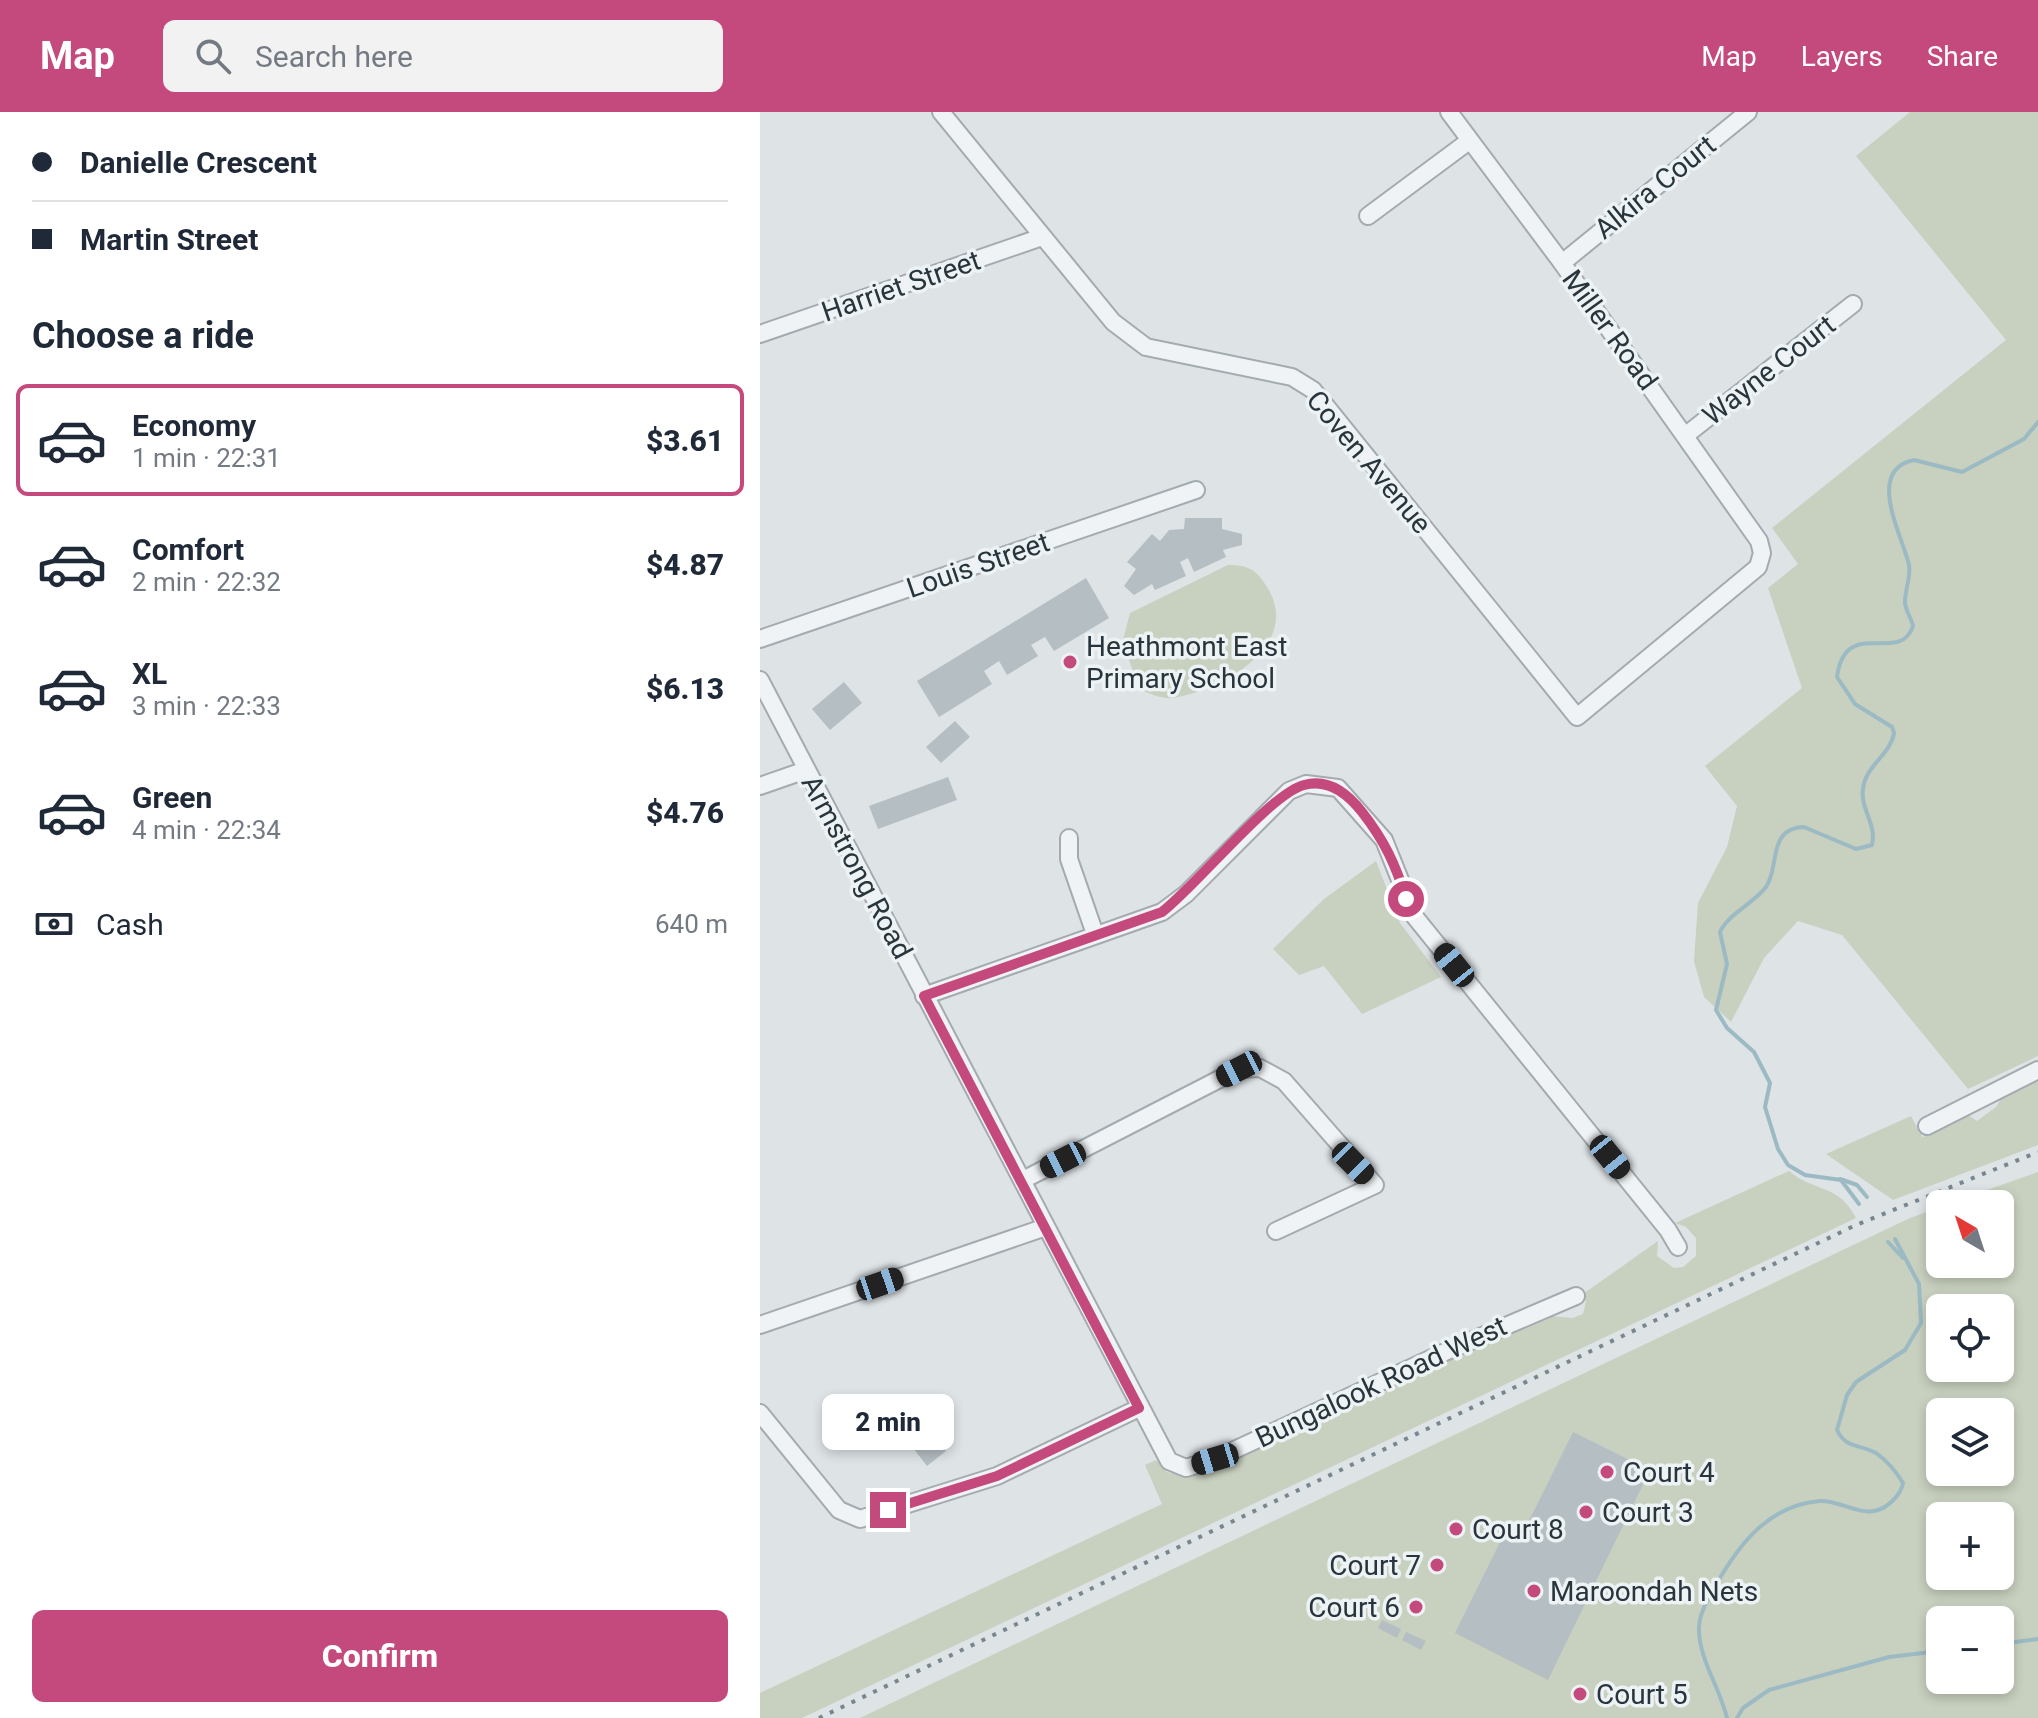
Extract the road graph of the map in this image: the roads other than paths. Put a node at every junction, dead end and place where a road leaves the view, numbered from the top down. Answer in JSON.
{"nodes":[{"id":1,"x":941,"y":112,"type":"edge"},
{"id":2,"x":1449,"y":112,"type":"edge"},
{"id":3,"x":1748,"y":112,"type":"edge"},
{"id":4,"x":1469,"y":141,"type":"junction"},
{"id":5,"x":1368,"y":216,"type":"dead end"},
{"id":6,"x":1042,"y":237,"type":"junction"},
{"id":7,"x":1562,"y":263,"type":"junction"},
{"id":8,"x":1853,"y":304,"type":"dead end"},
{"id":9,"x":760,"y":334,"type":"edge"},
{"id":10,"x":1686,"y":435,"type":"junction"},
{"id":11,"x":1196,"y":490,"type":"dead end"},
{"id":12,"x":1762,"y":553,"type":"joint"},
{"id":13,"x":760,"y":639,"type":"edge"},
{"id":14,"x":760,"y":680,"type":"edge"},
{"id":15,"x":806,"y":770,"type":"junction"},
{"id":16,"x":760,"y":786,"type":"edge"},
{"id":17,"x":1069,"y":838,"type":"dead end"},
{"id":18,"x":1095,"y":934,"type":"junction"},
{"id":19,"x":924,"y":996,"type":"junction"},
{"id":20,"x":2038,"y":1070,"type":"edge"},
{"id":21,"x":1927,"y":1126,"type":"dead end"},
{"id":22,"x":1023,"y":1180,"type":"junction"},
{"id":23,"x":1046,"y":1227,"type":"junction"},
{"id":24,"x":1276,"y":1231,"type":"dead end"},
{"id":25,"x":1678,"y":1247,"type":"dead end"},
{"id":26,"x":1576,"y":1296,"type":"dead end"},
{"id":27,"x":760,"y":1325,"type":"edge"},
{"id":28,"x":1139,"y":1408,"type":"junction"},
{"id":29,"x":760,"y":1413,"type":"edge"},
{"id":30,"x":1186,"y":1468,"type":"joint"}],
"edges":[{"from":1,"to":6,"type":"street","name":"Coven Avenue"},
{"from":2,"to":4,"type":"street","name":"Miller Road"},
{"from":3,"to":7,"type":"street","name":"Alkira Court"},
{"from":4,"to":5,"type":"street"},
{"from":4,"to":7,"type":"street","name":"Miller Road"},
{"from":6,"to":9,"type":"street","name":"Harriet Street"},
{"from":6,"to":12,"type":"street","name":"Coven Avenue"},
{"from":7,"to":10,"type":"street","name":"Miller Road"},
{"from":8,"to":10,"type":"street","name":"Wayne Court"},
{"from":10,"to":12,"type":"street","name":"Miller Road"},
{"from":11,"to":13,"type":"street","name":"Louis Street"},
{"from":14,"to":15,"type":"street","name":"Armstrong Road"},
{"from":15,"to":16,"type":"street"},
{"from":15,"to":19,"type":"street","name":"Armstrong Road"},
{"from":17,"to":18,"type":"street"},
{"from":18,"to":19,"type":"street"},
{"from":18,"to":25,"type":"street"},
{"from":19,"to":22,"type":"street","name":"Armstrong Road"},
{"from":20,"to":21,"type":"street"},
{"from":22,"to":23,"type":"street","name":"Armstrong Road"},
{"from":22,"to":24,"type":"street"},
{"from":23,"to":27,"type":"street"},
{"from":23,"to":28,"type":"street","name":"Armstrong Road"},
{"from":26,"to":30,"type":"street","name":"Bungalook Road West"},
{"from":28,"to":29,"type":"street"},
{"from":28,"to":30,"type":"street","name":"Armstrong Road"}]}
